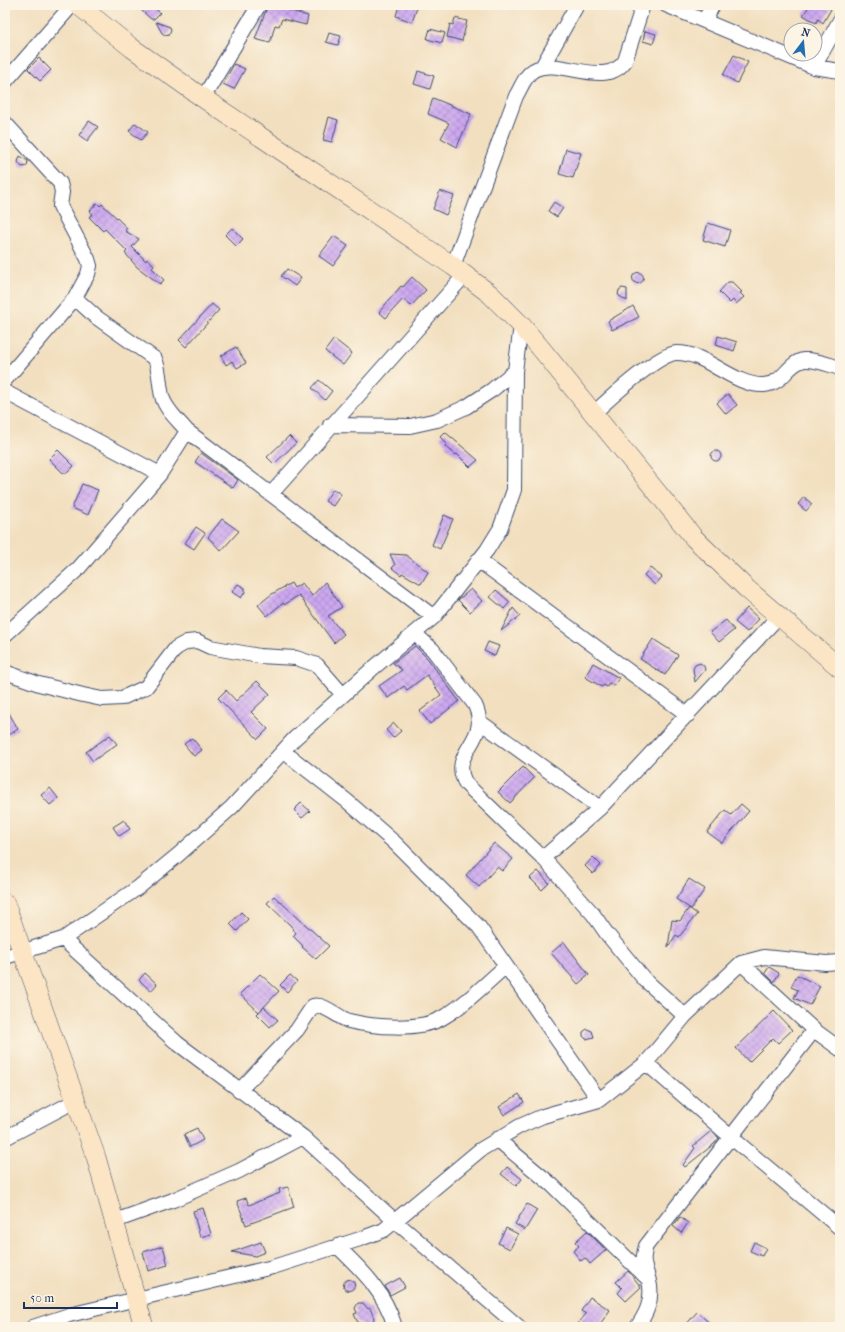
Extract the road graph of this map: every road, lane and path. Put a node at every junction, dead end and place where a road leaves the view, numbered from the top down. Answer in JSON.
{"nodes":[{"id":1,"x":72,"y":5,"type":"edge"},
{"id":2,"x":78,"y":5,"type":"edge"},
{"id":3,"x":259,"y":5,"type":"edge"},
{"id":4,"x":577,"y":5,"type":"edge"},
{"id":5,"x":643,"y":5,"type":"edge"},
{"id":6,"x":666,"y":5,"type":"edge"},
{"id":7,"x":713,"y":5,"type":"edge"},
{"id":8,"x":840,"y":20,"type":"edge"},
{"id":9,"x":704,"y":21,"type":"junction"},
{"id":10,"x":542,"y":67,"type":"junction"},
{"id":11,"x":814,"y":67,"type":"junction"},
{"id":12,"x":840,"y":71,"type":"edge"},
{"id":13,"x":5,"y":82,"type":"edge"},
{"id":14,"x":203,"y":98,"type":"junction"},
{"id":15,"x":5,"y":123,"type":"edge"},
{"id":16,"x":459,"y":271,"type":"junction"},
{"id":17,"x":74,"y":298,"type":"junction"},
{"id":18,"x":521,"y":325,"type":"junction"},
{"id":19,"x":840,"y":368,"type":"edge"},
{"id":20,"x":515,"y":371,"type":"junction"},
{"id":21,"x":5,"y":380,"type":"edge"},
{"id":22,"x":5,"y":392,"type":"edge"},
{"id":23,"x":594,"y":413,"type":"junction"},
{"id":24,"x":330,"y":425,"type":"junction"},
{"id":25,"x":187,"y":431,"type":"junction"},
{"id":26,"x":160,"y":474,"type":"junction"},
{"id":27,"x":271,"y":494,"type":"junction"},
{"id":28,"x":478,"y":560,"type":"junction"},
{"id":29,"x":779,"y":616,"type":"junction"},
{"id":30,"x":434,"y":617,"type":"junction"},
{"id":31,"x":415,"y":634,"type":"junction"},
{"id":32,"x":5,"y":635,"type":"edge"},
{"id":33,"x":840,"y":668,"type":"edge"},
{"id":34,"x":5,"y":672,"type":"edge"},
{"id":35,"x":343,"y":695,"type":"junction"},
{"id":36,"x":688,"y":715,"type":"junction"},
{"id":37,"x":480,"y":722,"type":"junction"},
{"id":38,"x":283,"y":751,"type":"junction"},
{"id":39,"x":600,"y":808,"type":"junction"},
{"id":40,"x":543,"y":858,"type":"junction"},
{"id":41,"x":5,"y":903,"type":"edge"},
{"id":42,"x":63,"y":939,"type":"junction"},
{"id":43,"x":14,"y":955,"type":"edge"},
{"id":44,"x":840,"y":962,"type":"edge"},
{"id":45,"x":741,"y":963,"type":"junction"},
{"id":46,"x":506,"y":966,"type":"junction"},
{"id":47,"x":685,"y":1016,"type":"junction"},
{"id":48,"x":814,"y":1030,"type":"junction"},
{"id":49,"x":840,"y":1049,"type":"edge"},
{"id":50,"x":646,"y":1063,"type":"junction"},
{"id":51,"x":239,"y":1091,"type":"junction"},
{"id":52,"x":77,"y":1100,"type":"junction"},
{"id":53,"x":599,"y":1100,"type":"junction"},
{"id":54,"x":303,"y":1137,"type":"junction"},
{"id":55,"x":5,"y":1138,"type":"edge"},
{"id":56,"x":732,"y":1138,"type":"junction"},
{"id":57,"x":498,"y":1139,"type":"junction"},
{"id":58,"x":395,"y":1220,"type":"junction"},
{"id":59,"x":115,"y":1221,"type":"junction"},
{"id":60,"x":840,"y":1228,"type":"edge"},
{"id":61,"x":337,"y":1246,"type":"junction"},
{"id":62,"x":648,"y":1279,"type":"junction"},
{"id":63,"x":136,"y":1300,"type":"junction"},
{"id":64,"x":33,"y":1327,"type":"edge"},
{"id":65,"x":144,"y":1327,"type":"edge"},
{"id":66,"x":395,"y":1327,"type":"edge"},
{"id":67,"x":518,"y":1327,"type":"edge"},
{"id":68,"x":637,"y":1327,"type":"edge"}],
"edges":[{"from":1,"to":13,"type":"street"},
{"from":2,"to":14,"type":"street"},
{"from":3,"to":14,"type":"street"},
{"from":4,"to":10,"type":"street"},
{"from":5,"to":10,"type":"street"},
{"from":6,"to":9,"type":"street"},
{"from":7,"to":9,"type":"street"},
{"from":8,"to":11,"type":"street"},
{"from":9,"to":11,"type":"street"},
{"from":10,"to":16,"type":"street"},
{"from":11,"to":12,"type":"street"},
{"from":14,"to":16,"type":"street"},
{"from":15,"to":17,"type":"street"},
{"from":16,"to":18,"type":"street"},
{"from":16,"to":24,"type":"street"},
{"from":17,"to":21,"type":"street"},
{"from":17,"to":25,"type":"street"},
{"from":18,"to":20,"type":"street"},
{"from":18,"to":23,"type":"street"},
{"from":19,"to":23,"type":"street"},
{"from":20,"to":24,"type":"street"},
{"from":20,"to":28,"type":"street"},
{"from":22,"to":26,"type":"street"},
{"from":23,"to":29,"type":"street"},
{"from":24,"to":27,"type":"street"},
{"from":25,"to":26,"type":"street"},
{"from":25,"to":27,"type":"street"},
{"from":26,"to":32,"type":"street"},
{"from":27,"to":30,"type":"street"},
{"from":28,"to":30,"type":"street"},
{"from":28,"to":36,"type":"street"},
{"from":29,"to":33,"type":"street"},
{"from":29,"to":36,"type":"street"},
{"from":30,"to":31,"type":"street"},
{"from":31,"to":35,"type":"street"},
{"from":31,"to":37,"type":"street"},
{"from":34,"to":35,"type":"street"},
{"from":35,"to":38,"type":"street"},
{"from":36,"to":39,"type":"street"},
{"from":37,"to":39,"type":"street"},
{"from":37,"to":40,"type":"street"},
{"from":38,"to":42,"type":"street"},
{"from":38,"to":46,"type":"street"},
{"from":39,"to":40,"type":"street"},
{"from":40,"to":47,"type":"street"},
{"from":41,"to":43,"type":"street"},
{"from":42,"to":43,"type":"street"},
{"from":42,"to":51,"type":"street"},
{"from":43,"to":52,"type":"street"},
{"from":44,"to":45,"type":"street"},
{"from":45,"to":47,"type":"street"},
{"from":45,"to":48,"type":"street"},
{"from":46,"to":51,"type":"street"},
{"from":46,"to":53,"type":"street"},
{"from":47,"to":50,"type":"street"},
{"from":48,"to":49,"type":"street"},
{"from":48,"to":56,"type":"street"},
{"from":50,"to":53,"type":"street"},
{"from":50,"to":56,"type":"street"},
{"from":51,"to":54,"type":"street"},
{"from":52,"to":55,"type":"street"},
{"from":52,"to":59,"type":"street"},
{"from":53,"to":57,"type":"street"},
{"from":54,"to":58,"type":"street"},
{"from":54,"to":59,"type":"street"},
{"from":56,"to":60,"type":"street"},
{"from":56,"to":62,"type":"street"},
{"from":57,"to":58,"type":"street"},
{"from":57,"to":62,"type":"street"},
{"from":58,"to":61,"type":"street"},
{"from":58,"to":67,"type":"street"},
{"from":59,"to":63,"type":"street"},
{"from":61,"to":63,"type":"street"},
{"from":61,"to":66,"type":"street"},
{"from":62,"to":68,"type":"street"},
{"from":63,"to":64,"type":"street"},
{"from":63,"to":65,"type":"street"}]}
